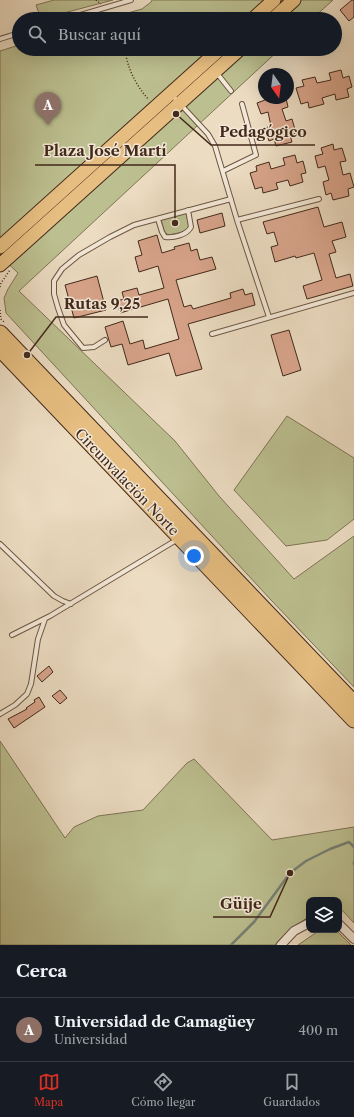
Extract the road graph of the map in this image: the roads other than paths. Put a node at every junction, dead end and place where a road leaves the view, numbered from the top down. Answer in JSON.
{"nodes":[{"id":1,"x":131,"y":0,"type":"edge"},
{"id":2,"x":274,"y":0,"type":"edge"},
{"id":3,"x":294,"y":0,"type":"edge"},
{"id":4,"x":91,"y":12,"type":"edge"},
{"id":5,"x":261,"y":12,"type":"edge"},
{"id":6,"x":281,"y":12,"type":"edge"},
{"id":7,"x":12,"y":35,"type":"edge"},
{"id":8,"x":0,"y":39,"type":"edge"},
{"id":9,"x":212,"y":56,"type":"edge"},
{"id":10,"x":232,"y":56,"type":"edge"},
{"id":11,"x":206,"y":62,"type":"junction"},
{"id":12,"x":216,"y":71,"type":"junction"},
{"id":13,"x":231,"y":91,"type":"dead end"},
{"id":14,"x":170,"y":94,"type":"junction"},
{"id":15,"x":180,"y":104,"type":"junction"},
{"id":16,"x":242,"y":104,"type":"dead end"},
{"id":17,"x":223,"y":171,"type":"junction"},
{"id":18,"x":231,"y":199,"type":"junction"},
{"id":19,"x":319,"y":199,"type":"dead end"},
{"id":20,"x":188,"y":210,"type":"junction"},
{"id":21,"x":158,"y":219,"type":"junction"},
{"id":22,"x":237,"y":220,"type":"junction"},
{"id":23,"x":0,"y":247,"type":"edge"},
{"id":24,"x":0,"y":265,"type":"edge"},
{"id":25,"x":354,"y":293,"type":"edge"},
{"id":26,"x":268,"y":317,"type":"junction"},
{"id":27,"x":0,"y":333,"type":"edge"},
{"id":28,"x":212,"y":334,"type":"dead end"},
{"id":29,"x":105,"y":340,"type":"dead end"},
{"id":30,"x":0,"y":349,"type":"edge"},
{"id":31,"x":180,"y":538,"type":"junction"},
{"id":32,"x":0,"y":545,"type":"edge"},
{"id":33,"x":71,"y":604,"type":"junction"},
{"id":34,"x":45,"y":619,"type":"junction"},
{"id":35,"x":12,"y":635,"type":"dead end"},
{"id":36,"x":354,"y":703,"type":"edge"},
{"id":37,"x":0,"y":714,"type":"edge"},
{"id":38,"x":354,"y":720,"type":"edge"},
{"id":39,"x":306,"y":925,"type":"edge"},
{"id":40,"x":342,"y":927,"type":"edge"},
{"id":41,"x":354,"y":939,"type":"edge"},
{"id":42,"x":281,"y":945,"type":"edge"}],
"edges":[{"from":1,"to":4,"type":"lane"},
{"from":2,"to":5,"type":"main road"},
{"from":3,"to":6,"type":"main road"},
{"from":7,"to":8,"type":"lane"},
{"from":9,"to":11,"type":"main road"},
{"from":10,"to":12,"type":"main road"},
{"from":11,"to":12,"type":"lane"},
{"from":11,"to":14,"type":"main road"},
{"from":12,"to":13,"type":"lane"},
{"from":12,"to":15,"type":"main road"},
{"from":14,"to":15,"type":"lane"},
{"from":14,"to":23,"type":"main road"},
{"from":15,"to":17,"type":"lane"},
{"from":15,"to":24,"type":"main road"},
{"from":16,"to":17,"type":"lane"},
{"from":17,"to":18,"type":"lane"},
{"from":18,"to":20,"type":"lane"},
{"from":18,"to":22,"type":"lane"},
{"from":19,"to":22,"type":"lane"},
{"from":20,"to":21,"type":"lane"},
{"from":20,"to":21,"type":"lane"},
{"from":21,"to":29,"type":"lane"},
{"from":22,"to":26,"type":"lane"},
{"from":25,"to":26,"type":"lane"},
{"from":26,"to":28,"type":"lane"},
{"from":27,"to":36,"type":"highway","name":"Circunvalación Norte"},
{"from":30,"to":31,"type":"highway","name":"Circunvalación Norte"},
{"from":31,"to":33,"type":"lane"},
{"from":31,"to":38,"type":"highway","name":"Circunvalación Norte"},
{"from":32,"to":33,"type":"lane"},
{"from":33,"to":34,"type":"lane"},
{"from":34,"to":35,"type":"lane"},
{"from":34,"to":37,"type":"lane"},
{"from":39,"to":42,"type":"street"},
{"from":40,"to":41,"type":"street"}]}
